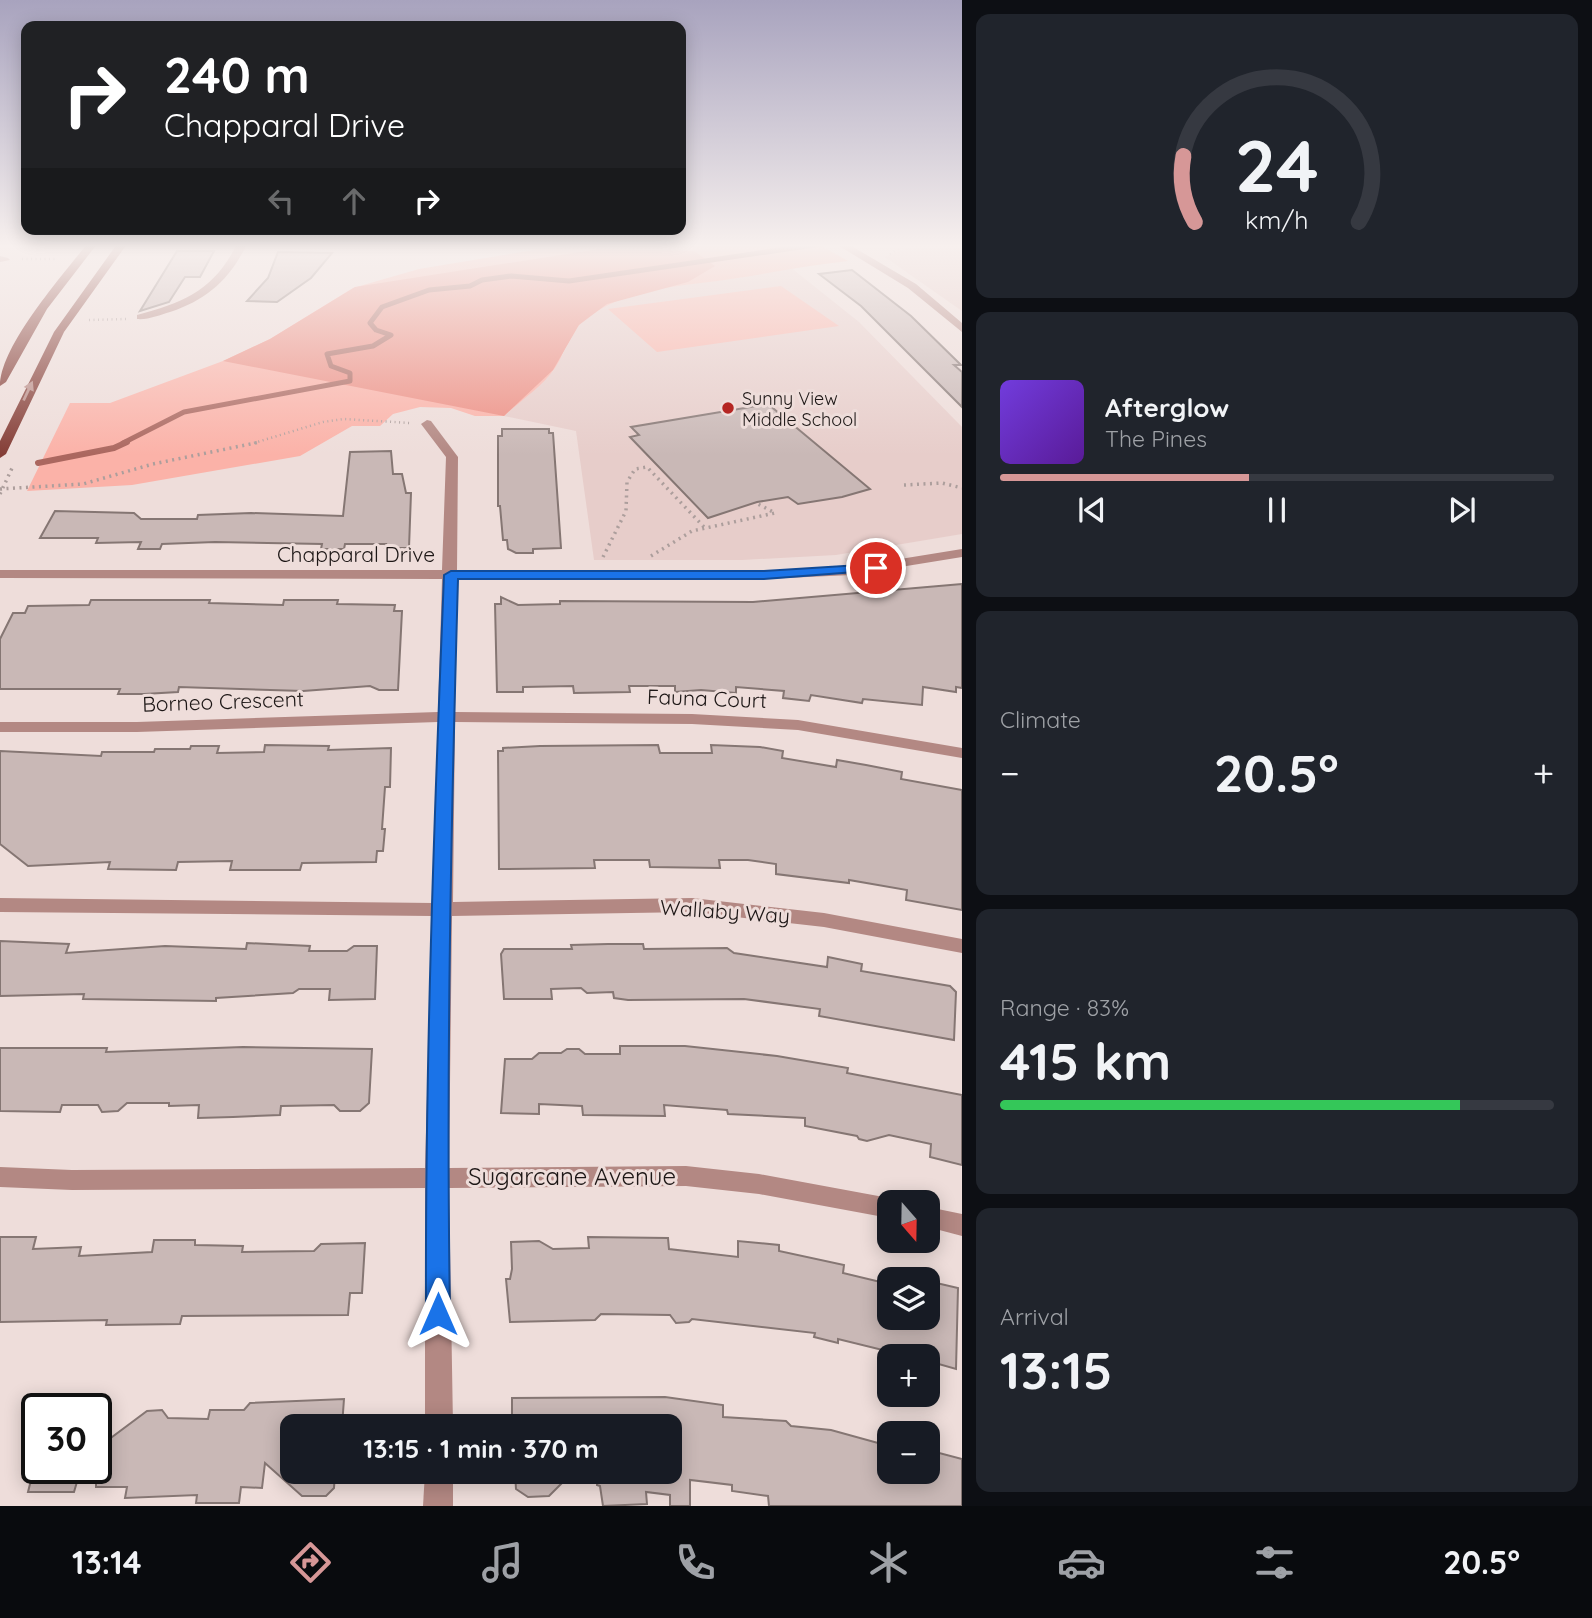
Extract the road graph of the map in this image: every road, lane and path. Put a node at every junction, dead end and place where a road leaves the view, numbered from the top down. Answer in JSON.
{"nodes":[{"id":1,"x":38,"y":314,"type":"edge"},
{"id":2,"x":72,"y":314,"type":"edge"},
{"id":3,"x":152,"y":314,"type":"edge"},
{"id":4,"x":945,"y":314,"type":"edge"},
{"id":5,"x":141,"y":317,"type":"joint"},
{"id":6,"x":81,"y":320,"type":"dead end"},
{"id":7,"x":962,"y":329,"type":"edge"},
{"id":8,"x":0,"y":382,"type":"edge"},
{"id":9,"x":427,"y":424,"type":"joint"},
{"id":10,"x":0,"y":453,"type":"edge"},
{"id":11,"x":904,"y":485,"type":"dead end"},
{"id":12,"x":962,"y":488,"type":"edge"},
{"id":13,"x":0,"y":489,"type":"edge"},
{"id":14,"x":756,"y":503,"type":"dead end"},
{"id":15,"x":705,"y":528,"type":"junction"},
{"id":16,"x":962,"y":553,"type":"edge"},
{"id":17,"x":646,"y":562,"type":"dead end"},
{"id":18,"x":603,"y":563,"type":"dead end"},
{"id":19,"x":0,"y":574,"type":"edge"},
{"id":20,"x":451,"y":575,"type":"junction"},
{"id":21,"x":448,"y":717,"type":"junction"},
{"id":22,"x":0,"y":727,"type":"edge"},
{"id":23,"x":962,"y":753,"type":"edge"},
{"id":24,"x":0,"y":905,"type":"edge"},
{"id":25,"x":443,"y":910,"type":"junction"},
{"id":26,"x":962,"y":946,"type":"edge"},
{"id":27,"x":437,"y":1176,"type":"junction"},
{"id":28,"x":0,"y":1177,"type":"edge"},
{"id":29,"x":877,"y":1206,"type":"edge"},
{"id":30,"x":940,"y":1220,"type":"edge"},
{"id":31,"x":962,"y":1225,"type":"edge"},
{"id":32,"x":439,"y":1414,"type":"edge"},
{"id":33,"x":439,"y":1484,"type":"edge"},
{"id":34,"x":438,"y":1506,"type":"edge"}],
"edges":[{"from":1,"to":8,"type":"main road"},
{"from":10,"to":2,"type":"main road","one_way":true},
{"from":3,"to":5,"type":"street"},
{"from":4,"to":7,"type":"street"},
{"from":5,"to":6,"type":"path"},
{"from":9,"to":13,"type":"path"},
{"from":9,"to":20,"type":"street"},
{"from":11,"to":12,"type":"path"},
{"from":14,"to":15,"type":"path"},
{"from":15,"to":17,"type":"path"},
{"from":15,"to":18,"type":"path"},
{"from":16,"to":20,"type":"street","name":"Chapparal Drive"},
{"from":19,"to":20,"type":"street","name":"Chapparal Drive"},
{"from":20,"to":21,"type":"street"},
{"from":21,"to":22,"type":"street","name":"Borneo Crescent"},
{"from":21,"to":23,"type":"street","name":"Fauna Court"},
{"from":21,"to":25,"type":"street"},
{"from":24,"to":25,"type":"street"},
{"from":25,"to":26,"type":"street","name":"Wallaby Way"},
{"from":25,"to":27,"type":"street"},
{"from":27,"to":28,"type":"street","name":"Sugarcane Avenue"},
{"from":27,"to":29,"type":"street","name":"Sugarcane Avenue"},
{"from":27,"to":32,"type":"street"},
{"from":30,"to":31,"type":"street"},
{"from":33,"to":34,"type":"street"}]}
